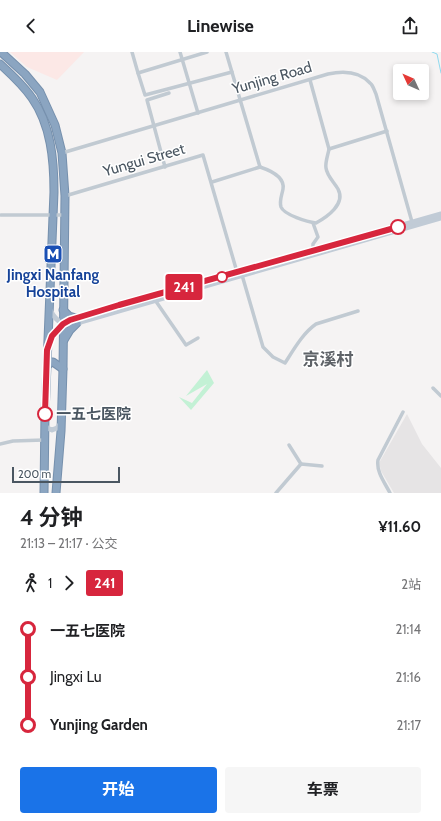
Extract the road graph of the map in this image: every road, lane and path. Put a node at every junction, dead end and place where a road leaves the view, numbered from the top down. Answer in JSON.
{"nodes":[{"id":1,"x":1,"y":52,"type":"edge"},
{"id":2,"x":132,"y":52,"type":"edge"},
{"id":3,"x":180,"y":52,"type":"edge"},
{"id":4,"x":208,"y":52,"type":"edge"},
{"id":5,"x":226,"y":52,"type":"edge"},
{"id":6,"x":182,"y":60,"type":"junction"},
{"id":7,"x":0,"y":64,"type":"edge"},
{"id":8,"x":232,"y":72,"type":"junction"},
{"id":9,"x":138,"y":73,"type":"junction"},
{"id":10,"x":310,"y":80,"type":"junction"},
{"id":11,"x":189,"y":83,"type":"junction"},
{"id":12,"x":169,"y":93,"type":"dead end"},
{"id":13,"x":240,"y":100,"type":"junction"},
{"id":14,"x":198,"y":113,"type":"junction"},
{"id":15,"x":154,"y":125,"type":"junction"},
{"id":16,"x":387,"y":131,"type":"junction"},
{"id":17,"x":329,"y":149,"type":"junction"},
{"id":18,"x":62,"y":153,"type":"junction"},
{"id":19,"x":165,"y":167,"type":"junction"},
{"id":20,"x":260,"y":168,"type":"junction"},
{"id":21,"x":212,"y":182,"type":"junction"},
{"id":22,"x":64,"y":196,"type":"junction"},
{"id":23,"x":441,"y":214,"type":"edge"},
{"id":24,"x":1,"y":215,"type":"edge"},
{"id":25,"x":64,"y":215,"type":"junction"},
{"id":26,"x":53,"y":216,"type":"junction"},
{"id":27,"x":441,"y":218,"type":"edge"},
{"id":28,"x":412,"y":222,"type":"junction"},
{"id":29,"x":313,"y":223,"type":"junction"},
{"id":30,"x":313,"y":251,"type":"junction"},
{"id":31,"x":240,"y":274,"type":"junction"},
{"id":32,"x":49,"y":294,"type":"junction"},
{"id":33,"x":63,"y":296,"type":"junction"},
{"id":34,"x":155,"y":300,"type":"junction"},
{"id":35,"x":48,"y":308,"type":"junction"},
{"id":36,"x":63,"y":310,"type":"junction"},
{"id":37,"x":358,"y":310,"type":"dead end"},
{"id":38,"x":77,"y":320,"type":"junction"},
{"id":39,"x":63,"y":324,"type":"junction"},
{"id":40,"x":198,"y":338,"type":"dead end"},
{"id":41,"x":62,"y":348,"type":"junction"},
{"id":42,"x":47,"y":350,"type":"junction"},
{"id":43,"x":47,"y":366,"type":"junction"},
{"id":44,"x":63,"y":369,"type":"junction"},
{"id":45,"x":433,"y":388,"type":"dead end"},
{"id":46,"x":441,"y":396,"type":"edge"},
{"id":47,"x":403,"y":412,"type":"dead end"},
{"id":48,"x":62,"y":423,"type":"junction"},
{"id":49,"x":44,"y":424,"type":"junction"},
{"id":50,"x":44,"y":440,"type":"junction"},
{"id":51,"x":0,"y":444,"type":"edge"},
{"id":52,"x":289,"y":445,"type":"dead end"},
{"id":53,"x":301,"y":464,"type":"junction"},
{"id":54,"x":322,"y":466,"type":"dead end"},
{"id":55,"x":44,"y":493,"type":"edge"},
{"id":56,"x":56,"y":493,"type":"edge"},
{"id":57,"x":276,"y":493,"type":"edge"},
{"id":58,"x":390,"y":493,"type":"edge"}],
"edges":[{"from":1,"to":18,"type":"highway"},
{"from":2,"to":9,"type":"street"},
{"from":3,"to":6,"type":"street"},
{"from":4,"to":6,"type":"street"},
{"from":5,"to":8,"type":"street"},
{"from":6,"to":9,"type":"street"},
{"from":6,"to":11,"type":"street"},
{"from":7,"to":26,"type":"highway"},
{"from":8,"to":11,"type":"street"},
{"from":8,"to":13,"type":"street"},
{"from":9,"to":11,"type":"street"},
{"from":10,"to":13,"type":"street","name":"Yunjing Road"},
{"from":10,"to":16,"type":"street","name":"Yunjing Road"},
{"from":10,"to":17,"type":"street"},
{"from":11,"to":14,"type":"street"},
{"from":12,"to":15,"type":"street"},
{"from":13,"to":14,"type":"street","name":"Yunjing Road"},
{"from":13,"to":20,"type":"street"},
{"from":14,"to":15,"type":"street","name":"Yunjing Road"},
{"from":15,"to":18,"type":"street","name":"Yunjing Road"},
{"from":15,"to":19,"type":"street"},
{"from":16,"to":17,"type":"street"},
{"from":16,"to":28,"type":"street","name":"Yunjing Road"},
{"from":17,"to":29,"type":"street"},
{"from":18,"to":22,"type":"highway"},
{"from":19,"to":21,"type":"street","name":"Yungui Street"},
{"from":19,"to":22,"type":"street","name":"Yungui Street"},
{"from":20,"to":21,"type":"street"},
{"from":20,"to":29,"type":"street"},
{"from":21,"to":31,"type":"street","name":"Yungui Street"},
{"from":22,"to":25,"type":"highway"},
{"from":23,"to":28,"type":"main road"},
{"from":24,"to":26,"type":"street"},
{"from":25,"to":26,"type":"street"},
{"from":25,"to":33,"type":"highway"},
{"from":26,"to":32,"type":"highway"},
{"from":27,"to":31,"type":"main road"},
{"from":28,"to":30,"type":"main road"},
{"from":29,"to":30,"type":"street"},
{"from":30,"to":31,"type":"main road"},
{"from":31,"to":34,"type":"main road"},
{"from":31,"to":37,"type":"street","name":"Yungui Street"},
{"from":31,"to":38,"type":"main road"},
{"from":32,"to":33,"type":"highway"},
{"from":32,"to":35,"type":"highway"},
{"from":33,"to":36,"type":"highway"},
{"from":34,"to":38,"type":"main road"},
{"from":34,"to":40,"type":"street"},
{"from":35,"to":39,"type":"main road"},
{"from":35,"to":42,"type":"highway"},
{"from":36,"to":38,"type":"highway"},
{"from":36,"to":39,"type":"highway"},
{"from":38,"to":39,"type":"main road"},
{"from":38,"to":41,"type":"highway"},
{"from":39,"to":41,"type":"highway"},
{"from":39,"to":42,"type":"main road"},
{"from":41,"to":44,"type":"highway"},
{"from":42,"to":43,"type":"highway"},
{"from":43,"to":44,"type":"highway"},
{"from":43,"to":49,"type":"highway"},
{"from":44,"to":48,"type":"highway"},
{"from":45,"to":46,"type":"street"},
{"from":47,"to":58,"type":"street"},
{"from":48,"to":49,"type":"main road"},
{"from":48,"to":56,"type":"highway"},
{"from":49,"to":50,"type":"highway"},
{"from":50,"to":51,"type":"street"},
{"from":50,"to":55,"type":"highway"},
{"from":52,"to":53,"type":"street"},
{"from":53,"to":54,"type":"street"},
{"from":53,"to":57,"type":"street"}]}
